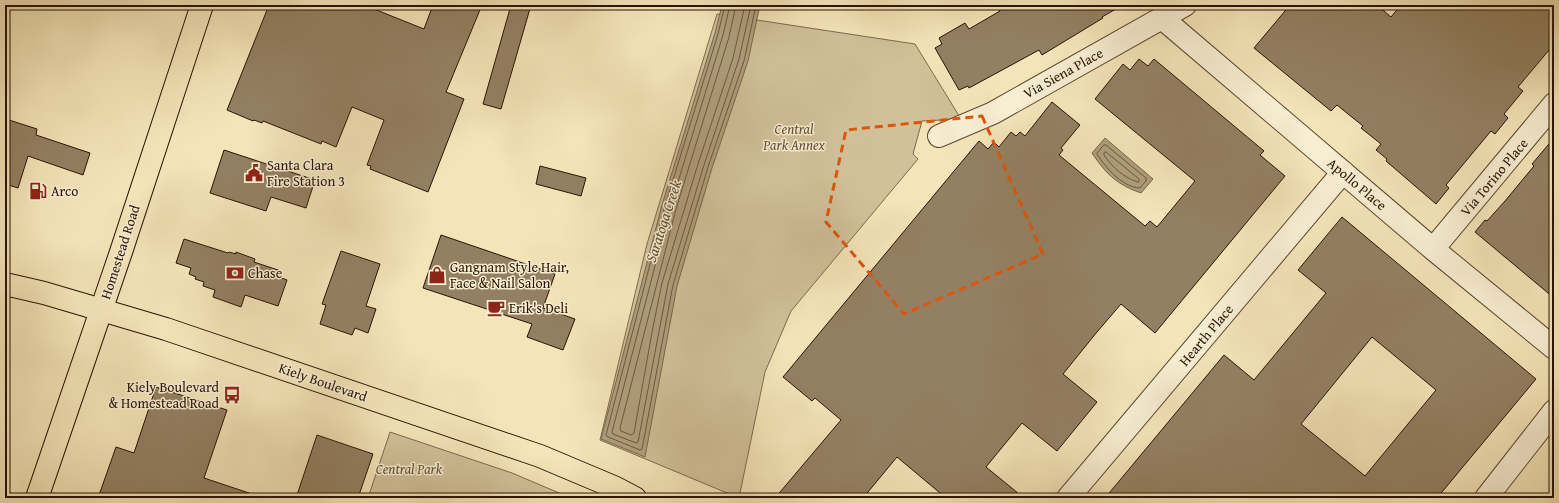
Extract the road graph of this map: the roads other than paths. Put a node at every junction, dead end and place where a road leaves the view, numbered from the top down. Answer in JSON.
{"nodes":[{"id":1,"x":202,"y":5,"type":"edge"},
{"id":2,"x":1185,"y":5,"type":"edge"},
{"id":3,"x":1162,"y":18,"type":"junction"},
{"id":4,"x":1554,"y":104,"type":"edge"},
{"id":5,"x":939,"y":136,"type":"dead end"},
{"id":6,"x":1343,"y":172,"type":"junction"},
{"id":7,"x":1433,"y":249,"type":"junction"},
{"id":8,"x":5,"y":284,"type":"edge"},
{"id":9,"x":101,"y":309,"type":"junction"},
{"id":10,"x":1554,"y":348,"type":"edge"},
{"id":11,"x":1554,"y":411,"type":"edge"},
{"id":12,"x":37,"y":498,"type":"edge"},
{"id":13,"x":635,"y":498,"type":"edge"},
{"id":14,"x":1068,"y":498,"type":"edge"},
{"id":15,"x":1486,"y":498,"type":"edge"}],
"edges":[{"from":1,"to":9,"type":"main road","name":"Homestead Road"},
{"from":2,"to":3,"type":"street","name":"Via Siena Place"},
{"from":3,"to":5,"type":"street","name":"Via Siena Place"},
{"from":3,"to":6,"type":"street","name":"Apollo Place"},
{"from":4,"to":7,"type":"street","name":"Via Torino Place"},
{"from":6,"to":7,"type":"street","name":"Apollo Place"},
{"from":6,"to":14,"type":"street","name":"Hearth Place"},
{"from":7,"to":10,"type":"street","name":"Apollo Place"},
{"from":8,"to":9,"type":"main road","name":"Kiely Boulevard"},
{"from":9,"to":12,"type":"main road","name":"Homestead Road"},
{"from":9,"to":13,"type":"main road","name":"Kiely Boulevard"},
{"from":11,"to":15,"type":"street"}]}
